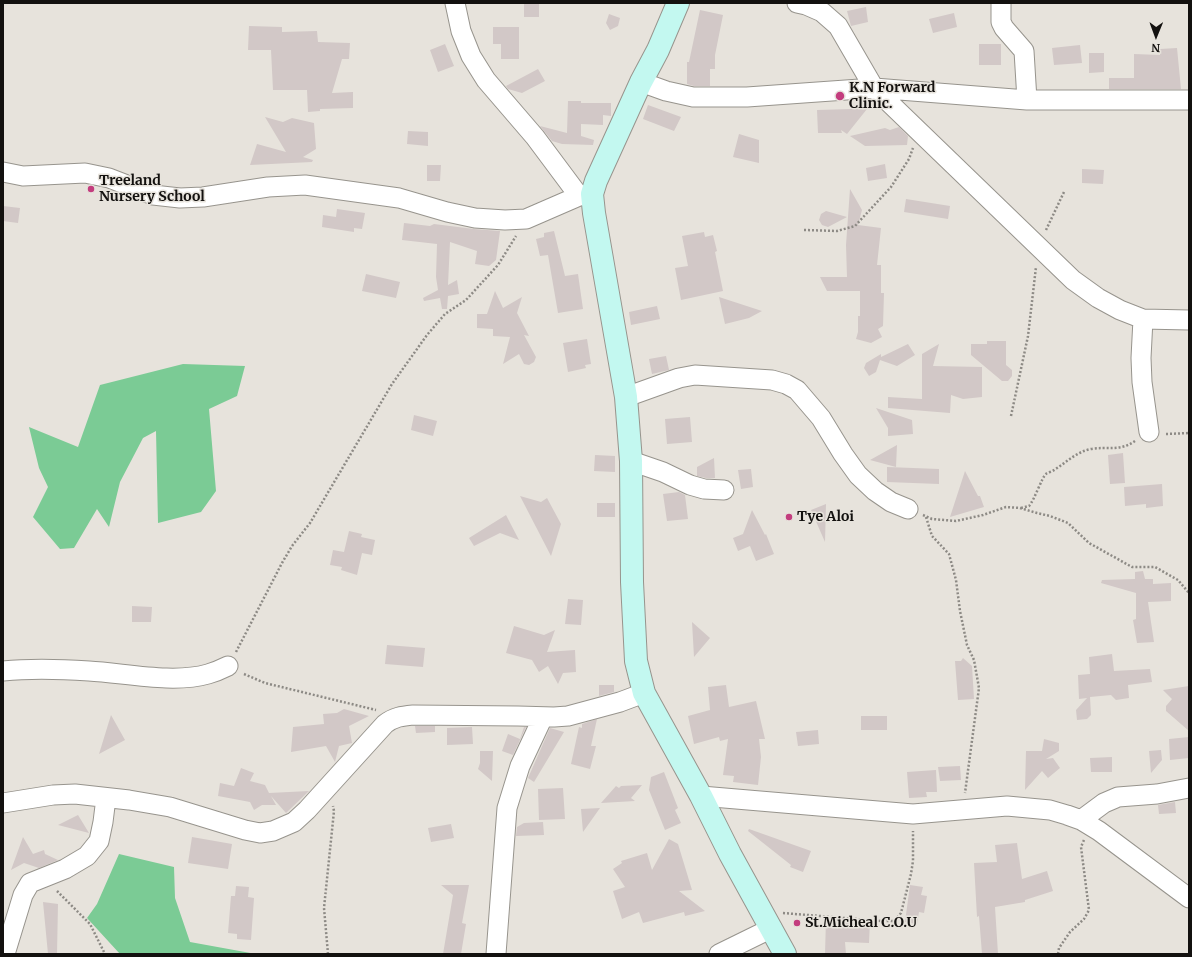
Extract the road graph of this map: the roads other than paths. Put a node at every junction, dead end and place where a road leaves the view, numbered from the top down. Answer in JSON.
{"nodes":[{"id":1,"x":455,"y":3,"type":"edge"},
{"id":2,"x":678,"y":3,"type":"edge"},
{"id":3,"x":798,"y":3,"type":"edge"},
{"id":4,"x":1001,"y":3,"type":"edge"},
{"id":5,"x":641,"y":82,"type":"junction"},
{"id":6,"x":874,"y":88,"type":"junction"},
{"id":7,"x":1027,"y":100,"type":"junction"},
{"id":8,"x":1189,"y":100,"type":"edge"},
{"id":9,"x":3,"y":172,"type":"edge"},
{"id":10,"x":586,"y":195,"type":"junction"},
{"id":11,"x":1143,"y":319,"type":"junction"},
{"id":12,"x":1189,"y":320,"type":"edge"},
{"id":13,"x":626,"y":397,"type":"junction"},
{"id":14,"x":1149,"y":432,"type":"dead end"},
{"id":15,"x":631,"y":461,"type":"junction"},
{"id":16,"x":724,"y":490,"type":"dead end"},
{"id":17,"x":908,"y":508,"type":"road end"},
{"id":18,"x":228,"y":666,"type":"road end"},
{"id":19,"x":3,"y":671,"type":"edge"},
{"id":20,"x":644,"y":693,"type":"junction"},
{"id":21,"x":542,"y":717,"type":"junction"},
{"id":22,"x":1189,"y":788,"type":"edge"},
{"id":23,"x":701,"y":796,"type":"junction"},
{"id":24,"x":106,"y":798,"type":"junction"},
{"id":25,"x":3,"y":803,"type":"edge"},
{"id":26,"x":1085,"y":822,"type":"junction"},
{"id":27,"x":1189,"y":898,"type":"edge"},
{"id":28,"x":769,"y":922,"type":"junction"},
{"id":29,"x":5,"y":954,"type":"edge"},
{"id":30,"x":496,"y":954,"type":"edge"},
{"id":31,"x":719,"y":954,"type":"edge"},
{"id":32,"x":785,"y":954,"type":"edge"}],
"edges":[{"from":1,"to":10,"type":"street"},
{"from":2,"to":5,"type":"street"},
{"from":3,"to":6,"type":"street"},
{"from":4,"to":7,"type":"street"},
{"from":5,"to":6,"type":"street"},
{"from":5,"to":10,"type":"street"},
{"from":6,"to":7,"type":"street"},
{"from":6,"to":11,"type":"street"},
{"from":7,"to":8,"type":"street"},
{"from":9,"to":10,"type":"street"},
{"from":10,"to":13,"type":"street"},
{"from":11,"to":12,"type":"street"},
{"from":11,"to":14,"type":"street"},
{"from":13,"to":15,"type":"street"},
{"from":13,"to":17,"type":"street"},
{"from":15,"to":16,"type":"street"},
{"from":15,"to":20,"type":"street"},
{"from":18,"to":19,"type":"street"},
{"from":20,"to":21,"type":"street"},
{"from":20,"to":23,"type":"street"},
{"from":21,"to":24,"type":"street"},
{"from":21,"to":30,"type":"street"},
{"from":22,"to":26,"type":"street"},
{"from":23,"to":26,"type":"street"},
{"from":23,"to":28,"type":"street"},
{"from":24,"to":25,"type":"street"},
{"from":24,"to":29,"type":"street"},
{"from":26,"to":27,"type":"street"},
{"from":28,"to":31,"type":"street"},
{"from":28,"to":32,"type":"street"}]}
